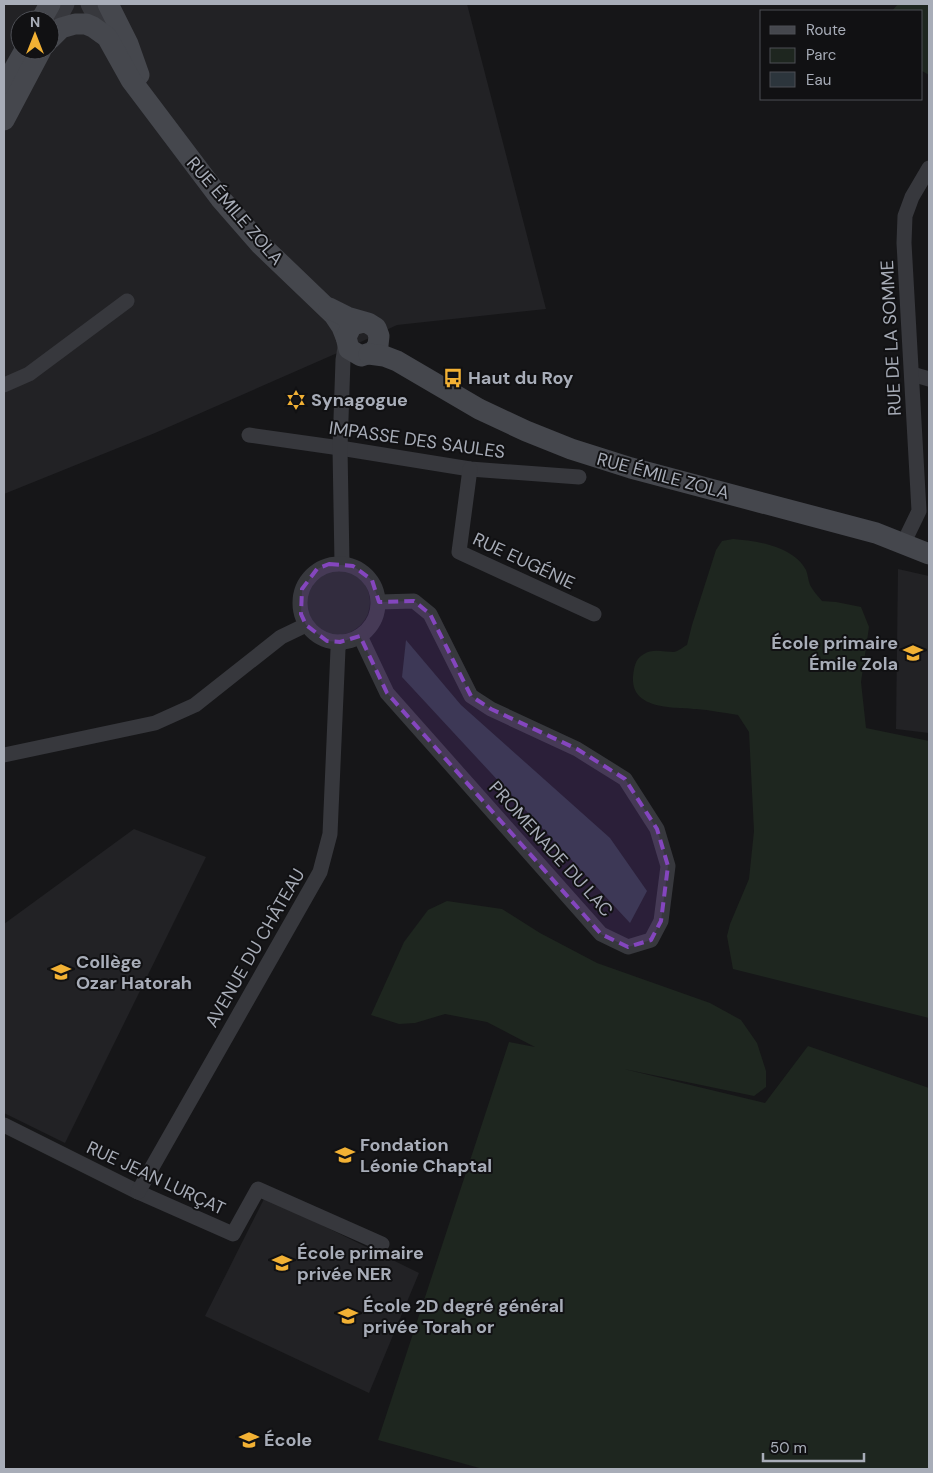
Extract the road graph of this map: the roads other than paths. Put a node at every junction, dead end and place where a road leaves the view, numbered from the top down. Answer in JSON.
{"nodes":[{"id":1,"x":90,"y":4,"type":"edge"},
{"id":2,"x":108,"y":4,"type":"edge"},
{"id":3,"x":60,"y":29,"type":"edge"},
{"id":4,"x":107,"y":36,"type":"junction"},
{"id":5,"x":19,"y":60,"type":"edge"},
{"id":6,"x":36,"y":60,"type":"edge"},
{"id":7,"x":4,"y":88,"type":"edge"},
{"id":8,"x":153,"y":108,"type":"junction"},
{"id":9,"x":4,"y":120,"type":"edge"},
{"id":10,"x":929,"y":168,"type":"edge"},
{"id":11,"x":127,"y":301,"type":"dead end"},
{"id":12,"x":327,"y":307,"type":"junction"},
{"id":13,"x":363,"y":322,"type":"junction"},
{"id":14,"x":346,"y":339,"type":"junction"},
{"id":15,"x":370,"y":349,"type":"junction"},
{"id":16,"x":344,"y":374,"type":"junction"},
{"id":17,"x":912,"y":374,"type":"junction"},
{"id":18,"x":929,"y":379,"type":"edge"},
{"id":19,"x":4,"y":386,"type":"edge"},
{"id":20,"x":250,"y":435,"type":"dead end"},
{"id":21,"x":340,"y":448,"type":"junction"},
{"id":22,"x":470,"y":469,"type":"junction"},
{"id":23,"x":579,"y":477,"type":"dead end"},
{"id":24,"x":924,"y":513,"type":"edge"},
{"id":25,"x":903,"y":544,"type":"junction"},
{"id":26,"x":929,"y":554,"type":"edge"},
{"id":27,"x":342,"y":563,"type":"junction"},
{"id":28,"x":379,"y":602,"type":"junction"},
{"id":29,"x":594,"y":614,"type":"dead end"},
{"id":30,"x":306,"y":625,"type":"junction"},
{"id":31,"x":360,"y":636,"type":"junction"},
{"id":32,"x":340,"y":642,"type":"junction"},
{"id":33,"x":4,"y":755,"type":"edge"},
{"id":34,"x":4,"y":1125,"type":"edge"},
{"id":35,"x":138,"y":1192,"type":"junction"},
{"id":36,"x":382,"y":1244,"type":"dead end"}],
"edges":[{"from":1,"to":4,"type":"street","name":"RUE ÉMILE ZOLA"},
{"from":2,"to":8,"type":"main road","name":"RUE ÉMILE ZOLA"},
{"from":3,"to":4,"type":"main road"},
{"from":4,"to":8,"type":"main road","name":"RUE ÉMILE ZOLA"},
{"from":5,"to":7,"type":"main road"},
{"from":6,"to":9,"type":"main road"},
{"from":8,"to":12,"type":"main road","name":"RUE ÉMILE ZOLA"},
{"from":10,"to":17,"type":"street","name":"RUE DE LA SOMME"},
{"from":11,"to":19,"type":"street"},
{"from":12,"to":13,"type":"main road","name":"RUE ÉMILE ZOLA"},
{"from":12,"to":14,"type":"main road","name":"RUE ÉMILE ZOLA"},
{"from":13,"to":14,"type":"main road"},
{"from":13,"to":15,"type":"main road"},
{"from":14,"to":15,"type":"main road"},
{"from":14,"to":16,"type":"street"},
{"from":15,"to":16,"type":"street"},
{"from":15,"to":25,"type":"main road","name":"RUE ÉMILE ZOLA"},
{"from":16,"to":21,"type":"street"},
{"from":17,"to":18,"type":"street"},
{"from":17,"to":24,"type":"street","name":"RUE DE LA SOMME"},
{"from":20,"to":21,"type":"street","name":"IMPASSE DES SAULES"},
{"from":21,"to":22,"type":"street","name":"IMPASSE DES SAULES"},
{"from":21,"to":27,"type":"street"},
{"from":22,"to":23,"type":"street","name":"IMPASSE DES SAULES"},
{"from":22,"to":29,"type":"street","name":"RUE EUGÉNIE"},
{"from":24,"to":25,"type":"street"},
{"from":25,"to":26,"type":"main road","name":"RUE ÉMILE ZOLA"},
{"from":27,"to":28,"type":"street"},
{"from":27,"to":30,"type":"street"},
{"from":28,"to":31,"type":"street"},
{"from":28,"to":31,"type":"street","name":"PROMENADE DU LAC"},
{"from":30,"to":32,"type":"street"},
{"from":30,"to":33,"type":"street"},
{"from":31,"to":32,"type":"street"},
{"from":32,"to":35,"type":"street","name":"AVENUE DU CHÂTEAU"},
{"from":34,"to":35,"type":"street","name":"RUE JEAN LURÇAT"},
{"from":35,"to":36,"type":"street","name":"RUE JEAN LURÇAT"}]}
